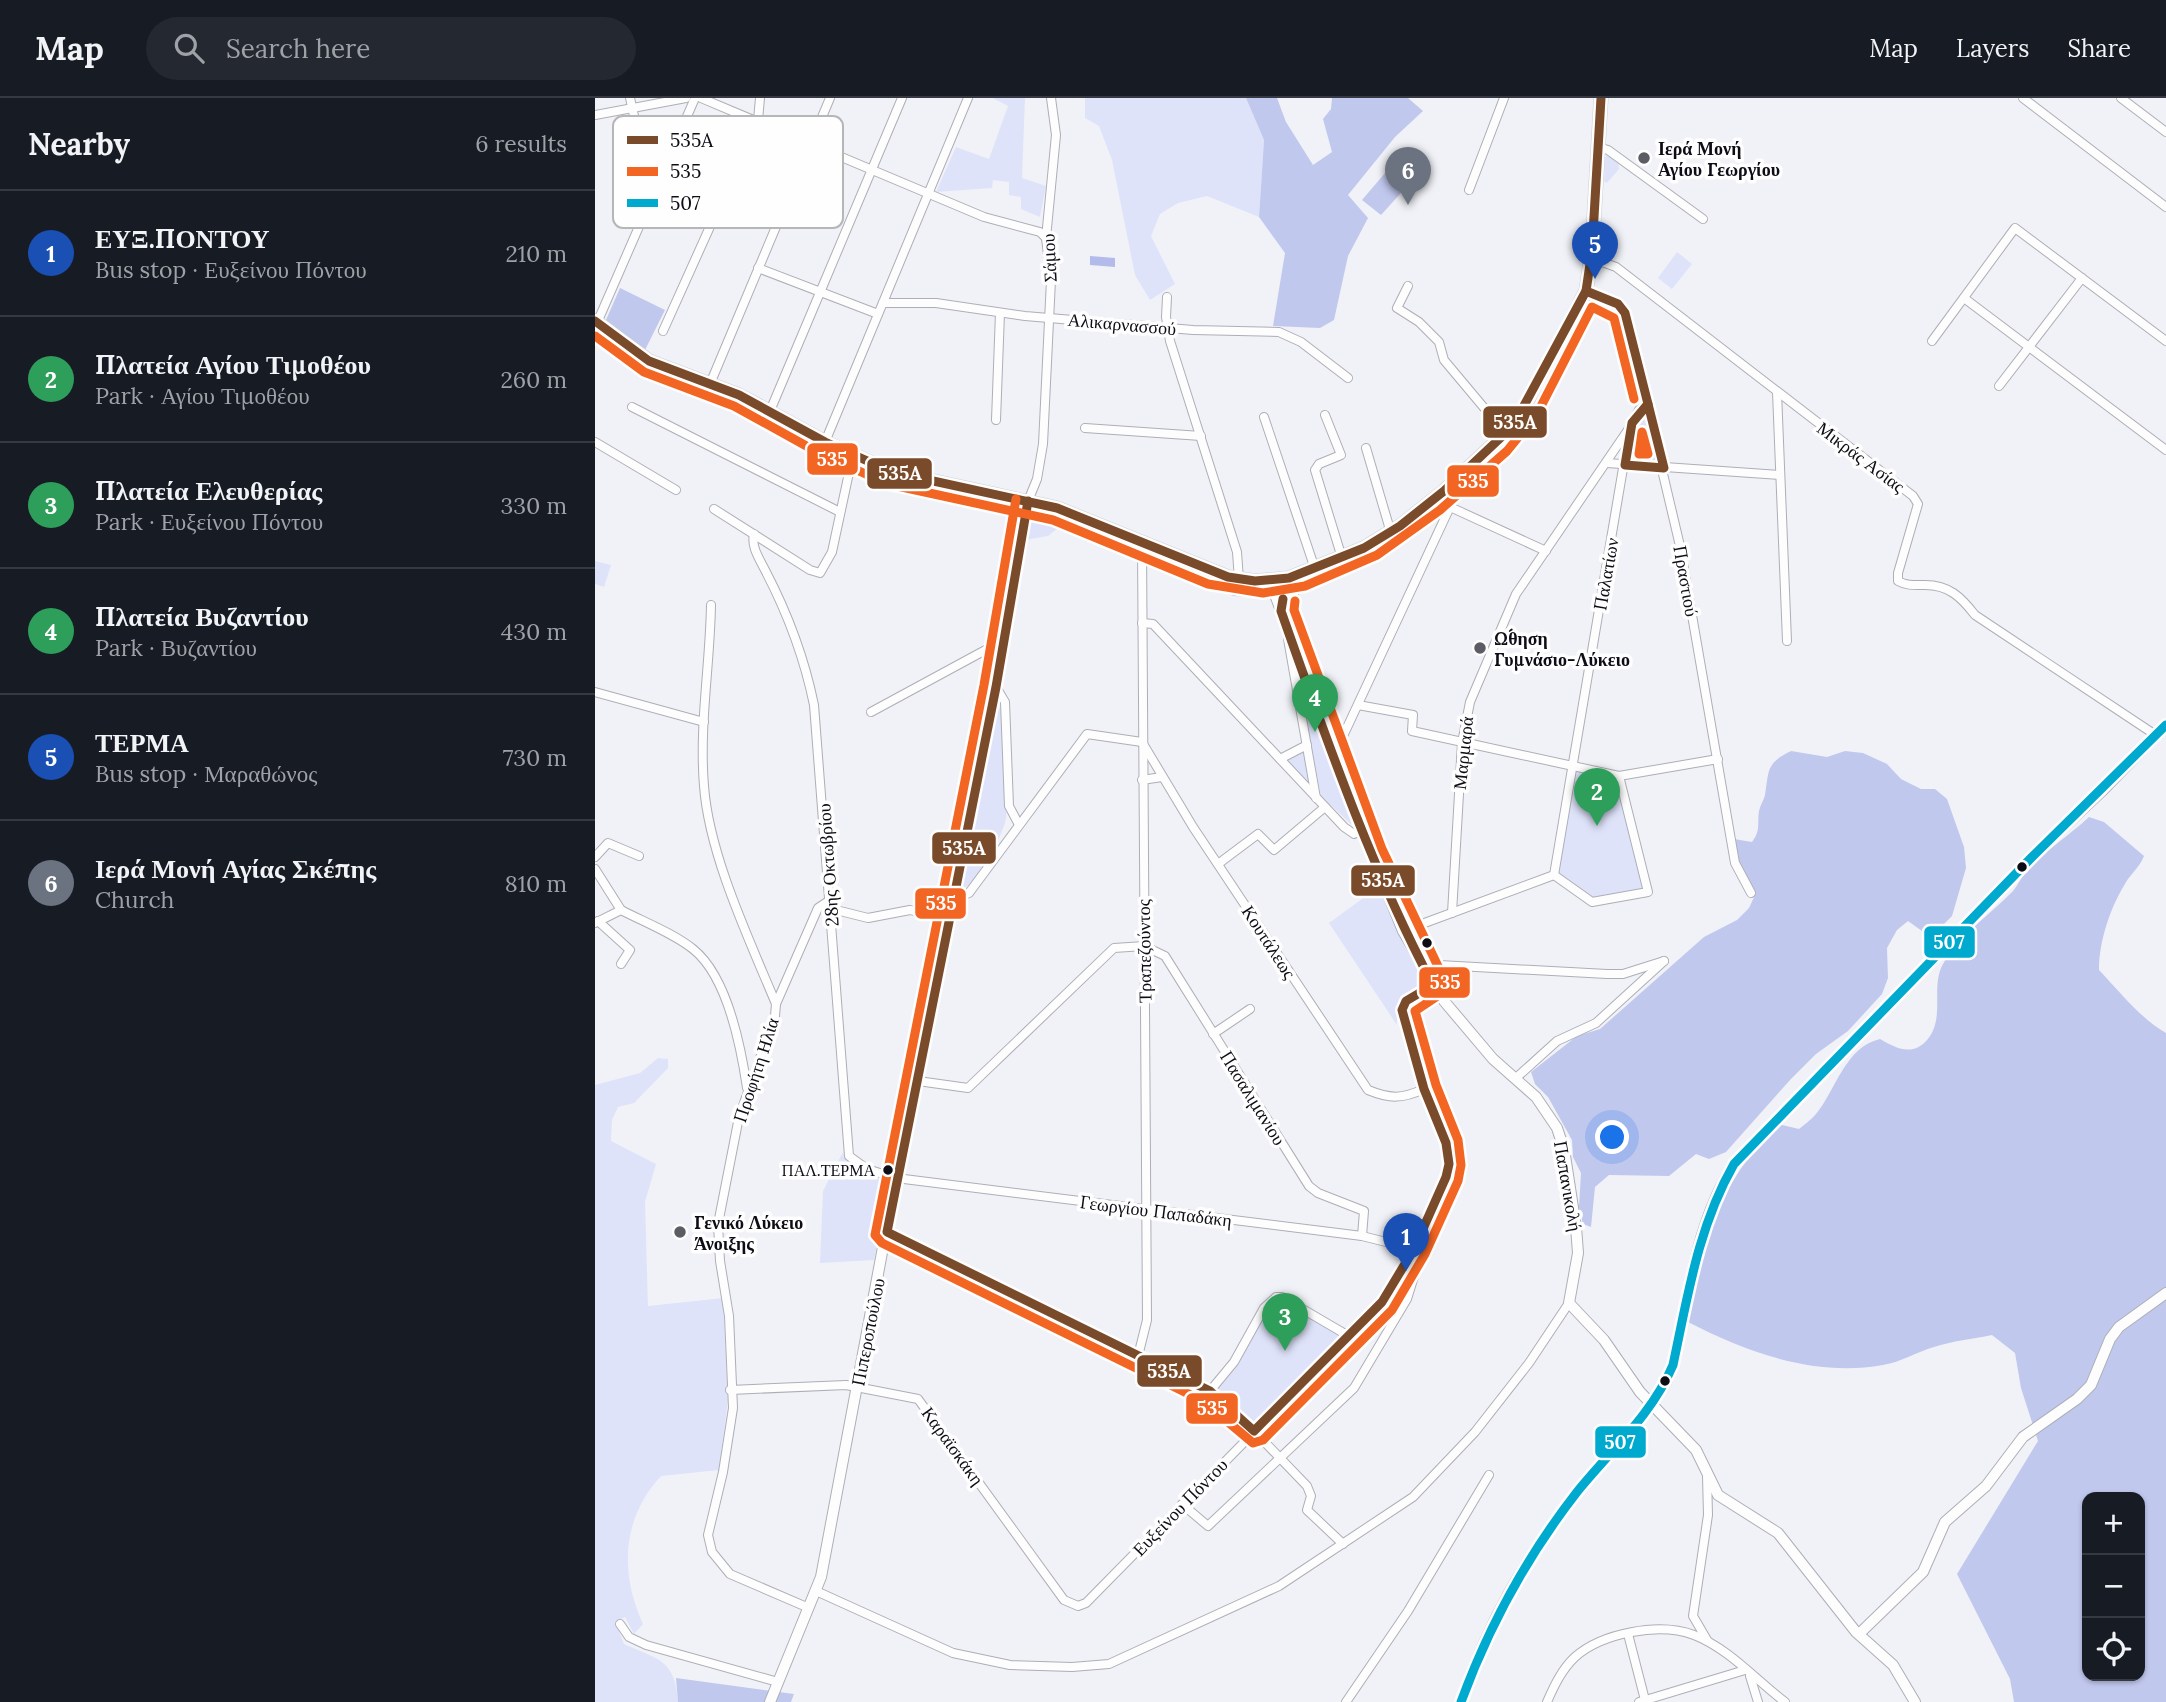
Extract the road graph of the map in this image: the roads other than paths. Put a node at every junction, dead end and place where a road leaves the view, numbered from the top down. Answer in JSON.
{"nodes":[{"id":1,"x":630,"y":98,"type":"edge"},
{"id":2,"x":686,"y":98,"type":"edge"},
{"id":3,"x":695,"y":98,"type":"edge"},
{"id":4,"x":701,"y":98,"type":"edge"},
{"id":5,"x":760,"y":98,"type":"edge"},
{"id":6,"x":823,"y":98,"type":"edge"},
{"id":7,"x":829,"y":98,"type":"edge"},
{"id":8,"x":902,"y":98,"type":"edge"},
{"id":9,"x":968,"y":98,"type":"edge"},
{"id":10,"x":1051,"y":98,"type":"edge"},
{"id":11,"x":1504,"y":98,"type":"edge"},
{"id":12,"x":1601,"y":98,"type":"edge"},
{"id":13,"x":2023,"y":98,"type":"edge"},
{"id":14,"x":2121,"y":98,"type":"edge"},
{"id":15,"x":632,"y":108,"type":"junction"},
{"id":16,"x":825,"y":111,"type":"junction"},
{"id":17,"x":595,"y":115,"type":"edge"},
{"id":18,"x":634,"y":116,"type":"edge"},
{"id":19,"x":688,"y":116,"type":"edge"},
{"id":20,"x":748,"y":116,"type":"edge"},
{"id":21,"x":758,"y":116,"type":"edge"},
{"id":22,"x":823,"y":116,"type":"edge"},
{"id":23,"x":2166,"y":132,"type":"edge"},
{"id":24,"x":1598,"y":147,"type":"junction"},
{"id":25,"x":843,"y":157,"type":"edge"},
{"id":26,"x":871,"y":169,"type":"junction"},
{"id":27,"x":1469,"y":191,"type":"dead end"},
{"id":28,"x":928,"y":194,"type":"junction"},
{"id":29,"x":2166,"y":207,"type":"edge"},
{"id":30,"x":1703,"y":219,"type":"dead end"},
{"id":31,"x":640,"y":228,"type":"edge"},
{"id":32,"x":709,"y":228,"type":"edge"},
{"id":33,"x":775,"y":228,"type":"edge"},
{"id":34,"x":1046,"y":238,"type":"junction"},
{"id":35,"x":1591,"y":258,"type":"junction"},
{"id":36,"x":758,"y":268,"type":"junction"},
{"id":37,"x":2082,"y":278,"type":"junction"},
{"id":38,"x":1408,"y":286,"type":"dead end"},
{"id":39,"x":818,"y":291,"type":"junction"},
{"id":40,"x":1592,"y":293,"type":"junction"},
{"id":41,"x":1167,"y":297,"type":"dead end"},
{"id":42,"x":1964,"y":298,"type":"junction"},
{"id":43,"x":883,"y":303,"type":"junction"},
{"id":44,"x":1000,"y":313,"type":"junction"},
{"id":45,"x":878,"y":314,"type":"junction"},
{"id":46,"x":1049,"y":318,"type":"junction"},
{"id":47,"x":596,"y":322,"type":"edge"},
{"id":48,"x":1167,"y":327,"type":"junction"},
{"id":49,"x":663,"y":331,"type":"dead end"},
{"id":50,"x":1932,"y":341,"type":"dead end"},
{"id":51,"x":2166,"y":341,"type":"edge"},
{"id":52,"x":2029,"y":346,"type":"junction"},
{"id":53,"x":1348,"y":378,"type":"dead end"},
{"id":54,"x":710,"y":384,"type":"junction"},
{"id":55,"x":1999,"y":386,"type":"dead end"},
{"id":56,"x":1777,"y":392,"type":"junction"},
{"id":57,"x":1648,"y":404,"type":"junction"},
{"id":58,"x":1791,"y":404,"type":"junction"},
{"id":59,"x":632,"y":407,"type":"dead end"},
{"id":60,"x":770,"y":411,"type":"junction"},
{"id":61,"x":1778,"y":413,"type":"junction"},
{"id":62,"x":1325,"y":415,"type":"dead end"},
{"id":63,"x":1264,"y":417,"type":"dead end"},
{"id":64,"x":996,"y":420,"type":"dead end"},
{"id":65,"x":1630,"y":427,"type":"junction"},
{"id":66,"x":1085,"y":428,"type":"dead end"},
{"id":67,"x":1506,"y":434,"type":"junction"},
{"id":68,"x":1202,"y":436,"type":"junction"},
{"id":69,"x":595,"y":442,"type":"edge"},
{"id":70,"x":825,"y":442,"type":"junction"},
{"id":71,"x":1366,"y":448,"type":"dead end"},
{"id":72,"x":2166,"y":450,"type":"edge"},
{"id":73,"x":853,"y":454,"type":"junction"},
{"id":74,"x":1608,"y":463,"type":"junction"},
{"id":75,"x":1625,"y":465,"type":"junction"},
{"id":76,"x":1664,"y":468,"type":"junction"},
{"id":77,"x":1780,"y":475,"type":"junction"},
{"id":78,"x":676,"y":490,"type":"dead end"},
{"id":79,"x":1028,"y":501,"type":"junction"},
{"id":80,"x":1448,"y":506,"type":"junction"},
{"id":81,"x":713,"y":509,"type":"dead end"},
{"id":82,"x":840,"y":512,"type":"junction"},
{"id":83,"x":1391,"y":533,"type":"junction"},
{"id":84,"x":754,"y":534,"type":"junction"},
{"id":85,"x":1142,"y":544,"type":"junction"},
{"id":86,"x":1546,"y":551,"type":"junction"},
{"id":87,"x":1342,"y":558,"type":"junction"},
{"id":88,"x":1142,"y":559,"type":"junction"},
{"id":89,"x":1313,"y":570,"type":"junction"},
{"id":90,"x":1239,"y":580,"type":"junction"},
{"id":91,"x":1274,"y":584,"type":"junction"},
{"id":92,"x":1297,"y":587,"type":"junction"},
{"id":93,"x":711,"y":605,"type":"dead end"},
{"id":94,"x":1283,"y":618,"type":"junction"},
{"id":95,"x":1142,"y":623,"type":"junction"},
{"id":96,"x":1004,"y":640,"type":"junction"},
{"id":97,"x":1787,"y":641,"type":"dead end"},
{"id":98,"x":996,"y":687,"type":"junction"},
{"id":99,"x":595,"y":692,"type":"edge"},
{"id":100,"x":1358,"y":705,"type":"junction"},
{"id":101,"x":871,"y":712,"type":"dead end"},
{"id":102,"x":704,"y":722,"type":"junction"},
{"id":103,"x":2166,"y":725,"type":"edge"},
{"id":104,"x":2157,"y":736,"type":"junction"},
{"id":105,"x":1142,"y":742,"type":"junction"},
{"id":106,"x":1330,"y":743,"type":"junction"},
{"id":107,"x":1462,"y":743,"type":"junction"},
{"id":108,"x":1307,"y":745,"type":"junction"},
{"id":109,"x":1280,"y":759,"type":"junction"},
{"id":110,"x":1718,"y":759,"type":"junction"},
{"id":111,"x":1572,"y":766,"type":"junction"},
{"id":112,"x":1619,"y":776,"type":"junction"},
{"id":113,"x":1162,"y":777,"type":"junction"},
{"id":114,"x":1142,"y":780,"type":"junction"},
{"id":115,"x":1316,"y":798,"type":"junction"},
{"id":116,"x":1325,"y":807,"type":"junction"},
{"id":117,"x":1018,"y":823,"type":"junction"},
{"id":118,"x":1362,"y":830,"type":"junction"},
{"id":119,"x":639,"y":856,"type":"dead end"},
{"id":120,"x":595,"y":857,"type":"edge"},
{"id":121,"x":1218,"y":864,"type":"junction"},
{"id":122,"x":595,"y":869,"type":"edge"},
{"id":123,"x":1554,"y":875,"type":"junction"},
{"id":124,"x":1751,"y":893,"type":"dead end"},
{"id":125,"x":952,"y":900,"type":"junction"},
{"id":126,"x":831,"y":905,"type":"junction"},
{"id":127,"x":621,"y":910,"type":"junction"},
{"id":128,"x":1452,"y":913,"type":"junction"},
{"id":129,"x":949,"y":919,"type":"junction"},
{"id":130,"x":596,"y":922,"type":"edge"},
{"id":131,"x":1403,"y":931,"type":"junction"},
{"id":132,"x":1144,"y":946,"type":"junction"},
{"id":133,"x":621,"y":964,"type":"dead end"},
{"id":134,"x":1421,"y":964,"type":"junction"},
{"id":135,"x":1433,"y":985,"type":"junction"},
{"id":136,"x":776,"y":1004,"type":"junction"},
{"id":137,"x":1249,"y":1009,"type":"dead end"},
{"id":138,"x":1213,"y":1034,"type":"junction"},
{"id":139,"x":1516,"y":1078,"type":"junction"},
{"id":140,"x":918,"y":1081,"type":"junction"},
{"id":141,"x":747,"y":1088,"type":"junction"},
{"id":142,"x":1425,"y":1089,"type":"junction"},
{"id":143,"x":896,"y":1178,"type":"junction"},
{"id":144,"x":1148,"y":1210,"type":"junction"},
{"id":145,"x":887,"y":1232,"type":"junction"},
{"id":146,"x":1362,"y":1236,"type":"junction"},
{"id":147,"x":1414,"y":1249,"type":"junction"},
{"id":148,"x":2166,"y":1293,"type":"edge"},
{"id":149,"x":1569,"y":1303,"type":"junction"},
{"id":150,"x":1347,"y":1335,"type":"junction"},
{"id":151,"x":1138,"y":1356,"type":"junction"},
{"id":152,"x":858,"y":1386,"type":"junction"},
{"id":153,"x":730,"y":1390,"type":"junction"},
{"id":154,"x":1210,"y":1391,"type":"junction"},
{"id":155,"x":1652,"y":1403,"type":"junction"},
{"id":156,"x":1254,"y":1431,"type":"junction"},
{"id":157,"x":1281,"y":1459,"type":"junction"},
{"id":158,"x":1706,"y":1470,"type":"junction"},
{"id":159,"x":1489,"y":1475,"type":"dead end"},
{"id":160,"x":1182,"y":1504,"type":"junction"},
{"id":161,"x":1343,"y":1544,"type":"junction"},
{"id":162,"x":816,"y":1591,"type":"junction"},
{"id":163,"x":1078,"y":1606,"type":"joint"},
{"id":164,"x":809,"y":1608,"type":"junction"},
{"id":165,"x":620,"y":1624,"type":"dead end"},
{"id":166,"x":1628,"y":1634,"type":"junction"},
{"id":167,"x":1859,"y":1634,"type":"junction"},
{"id":168,"x":1711,"y":1644,"type":"junction"},
{"id":169,"x":1748,"y":1673,"type":"junction"},
{"id":170,"x":778,"y":1682,"type":"junction"},
{"id":171,"x":1669,"y":1698,"type":"edge"},
{"id":172,"x":1642,"y":1701,"type":"edge"},
{"id":173,"x":770,"y":1702,"type":"edge"},
{"id":174,"x":1346,"y":1702,"type":"edge"},
{"id":175,"x":1461,"y":1702,"type":"edge"},
{"id":176,"x":1547,"y":1702,"type":"edge"},
{"id":177,"x":1758,"y":1702,"type":"edge"},
{"id":178,"x":1785,"y":1702,"type":"edge"},
{"id":179,"x":1915,"y":1702,"type":"edge"}],
"edges":[{"from":1,"to":15,"type":"street"},
{"from":2,"to":15,"type":"street"},
{"from":3,"to":19,"type":"street"},
{"from":4,"to":20,"type":"street"},
{"from":5,"to":21,"type":"street"},
{"from":6,"to":16,"type":"street"},
{"from":7,"to":16,"type":"street"},
{"from":8,"to":26,"type":"street"},
{"from":9,"to":28,"type":"street"},
{"from":10,"to":34,"type":"street","name":"Σάμου"},
{"from":11,"to":27,"type":"street"},
{"from":12,"to":24,"type":"main road"},
{"from":13,"to":29,"type":"street"},
{"from":14,"to":23,"type":"street"},
{"from":15,"to":17,"type":"street"},
{"from":15,"to":18,"type":"street"},
{"from":16,"to":22,"type":"street"},
{"from":24,"to":30,"type":"street"},
{"from":24,"to":35,"type":"main road"},
{"from":25,"to":26,"type":"street"},
{"from":26,"to":28,"type":"street"},
{"from":26,"to":39,"type":"street"},
{"from":28,"to":34,"type":"street"},
{"from":28,"to":43,"type":"street"},
{"from":31,"to":47,"type":"street"},
{"from":32,"to":49,"type":"street"},
{"from":33,"to":36,"type":"street"},
{"from":34,"to":46,"type":"street","name":"Σάμου"},
{"from":35,"to":40,"type":"main road"},
{"from":35,"to":56,"type":"street","name":"Μικράς Ασίας"},
{"from":36,"to":39,"type":"street"},
{"from":36,"to":54,"type":"street"},
{"from":37,"to":42,"type":"street"},
{"from":37,"to":51,"type":"street"},
{"from":37,"to":52,"type":"street"},
{"from":38,"to":67,"type":"street"},
{"from":39,"to":45,"type":"street"},
{"from":39,"to":60,"type":"street"},
{"from":40,"to":57,"type":"street","name":"Πραστιού"},
{"from":40,"to":67,"type":"main road"},
{"from":40,"to":80,"type":"street"},
{"from":41,"to":48,"type":"street"},
{"from":42,"to":50,"type":"street"},
{"from":42,"to":52,"type":"street"},
{"from":43,"to":44,"type":"street","name":"Αλικαρνασσού"},
{"from":43,"to":45,"type":"street"},
{"from":44,"to":46,"type":"street","name":"Αλικαρνασσού"},
{"from":44,"to":64,"type":"street"},
{"from":45,"to":70,"type":"street"},
{"from":46,"to":48,"type":"street","name":"Αλικαρνασσού"},
{"from":46,"to":79,"type":"street","name":"Σάμου"},
{"from":47,"to":54,"type":"main road"},
{"from":48,"to":53,"type":"street","name":"Αλικαρνασσού"},
{"from":48,"to":68,"type":"street"},
{"from":52,"to":55,"type":"street"},
{"from":52,"to":72,"type":"street"},
{"from":54,"to":60,"type":"main road"},
{"from":56,"to":58,"type":"street","name":"Μικράς Ασίας"},
{"from":56,"to":61,"type":"street"},
{"from":57,"to":65,"type":"street"},
{"from":57,"to":76,"type":"street","name":"Πραστιού"},
{"from":58,"to":61,"type":"street"},
{"from":58,"to":104,"type":"street","name":"Μικράς Ασίας"},
{"from":59,"to":82,"type":"street"},
{"from":60,"to":70,"type":"main road"},
{"from":61,"to":77,"type":"street"},
{"from":62,"to":87,"type":"street"},
{"from":63,"to":89,"type":"street"},
{"from":65,"to":74,"type":"street","name":"Μαρμαρά"},
{"from":65,"to":75,"type":"street","name":"Παλατίων"},
{"from":66,"to":68,"type":"street"},
{"from":67,"to":83,"type":"main road"},
{"from":68,"to":90,"type":"street"},
{"from":69,"to":78,"type":"street"},
{"from":70,"to":73,"type":"main road"},
{"from":71,"to":83,"type":"street"},
{"from":73,"to":79,"type":"main road"},
{"from":73,"to":82,"type":"street"},
{"from":74,"to":75,"type":"street"},
{"from":74,"to":86,"type":"street","name":"Μαρμαρά"},
{"from":75,"to":76,"type":"street"},
{"from":75,"to":111,"type":"street","name":"Παλατίων"},
{"from":76,"to":77,"type":"street"},
{"from":76,"to":110,"type":"street","name":"Πραστιού"},
{"from":77,"to":97,"type":"street"},
{"from":79,"to":85,"type":"main road"},
{"from":79,"to":96,"type":"street","name":"Πιπεροπούλου"},
{"from":80,"to":86,"type":"street"},
{"from":80,"to":92,"type":"street"},
{"from":80,"to":100,"type":"street"},
{"from":81,"to":84,"type":"street"},
{"from":82,"to":84,"type":"street"},
{"from":83,"to":87,"type":"main road"},
{"from":84,"to":126,"type":"street","name":"28ης Οκτωβρίου"},
{"from":85,"to":88,"type":"street","name":"Τραπεζούντος"},
{"from":85,"to":90,"type":"main road"},
{"from":86,"to":107,"type":"street","name":"Μαρμαρά"},
{"from":87,"to":89,"type":"main road"},
{"from":88,"to":91,"type":"street"},
{"from":88,"to":95,"type":"street","name":"Τραπεζούντος"},
{"from":89,"to":91,"type":"main road"},
{"from":89,"to":92,"type":"street"},
{"from":90,"to":91,"type":"main road"},
{"from":91,"to":94,"type":"street"},
{"from":91,"to":94,"type":"street"},
{"from":92,"to":94,"type":"street"},
{"from":93,"to":102,"type":"street","name":"Προφήτη Ηλία"},
{"from":94,"to":106,"type":"street","name":"Παπανικολή"},
{"from":94,"to":108,"type":"street"},
{"from":95,"to":105,"type":"street","name":"Τραπεζούντος"},
{"from":95,"to":109,"type":"street"},
{"from":96,"to":98,"type":"street","name":"Πιπεροπούλου"},
{"from":96,"to":101,"type":"street"},
{"from":98,"to":117,"type":"street"},
{"from":98,"to":125,"type":"street","name":"Πιπεροπούλου"},
{"from":99,"to":102,"type":"street"},
{"from":100,"to":106,"type":"street"},
{"from":100,"to":107,"type":"street"},
{"from":102,"to":136,"type":"street","name":"Προφήτη Ηλία"},
{"from":103,"to":104,"type":"street"},
{"from":104,"to":155,"type":"street"},
{"from":105,"to":113,"type":"street","name":"Κουτάλεως"},
{"from":105,"to":114,"type":"street","name":"Τραπεζούντος"},
{"from":105,"to":117,"type":"street"},
{"from":106,"to":118,"type":"street","name":"Παπανικολή"},
{"from":107,"to":111,"type":"street"},
{"from":107,"to":128,"type":"street","name":"Μαρμαρά"},
{"from":108,"to":109,"type":"street"},
{"from":108,"to":115,"type":"street"},
{"from":109,"to":115,"type":"street"},
{"from":110,"to":112,"type":"street"},
{"from":110,"to":124,"type":"street","name":"Πραστιού"},
{"from":111,"to":112,"type":"street"},
{"from":111,"to":123,"type":"street","name":"Παλατίων"},
{"from":112,"to":123,"type":"street"},
{"from":113,"to":114,"type":"street"},
{"from":113,"to":121,"type":"street","name":"Κουτάλεως"},
{"from":114,"to":132,"type":"street","name":"Τραπεζούντος"},
{"from":115,"to":116,"type":"street"},
{"from":116,"to":118,"type":"street"},
{"from":116,"to":121,"type":"street"},
{"from":117,"to":125,"type":"street"},
{"from":118,"to":131,"type":"street","name":"Παπανικολή"},
{"from":119,"to":120,"type":"street"},
{"from":121,"to":142,"type":"street","name":"Κουτάλεως"},
{"from":122,"to":127,"type":"street"},
{"from":123,"to":128,"type":"street"},
{"from":125,"to":129,"type":"street","name":"Πιπεροπούλου"},
{"from":126,"to":129,"type":"street"},
{"from":126,"to":136,"type":"street"},
{"from":126,"to":143,"type":"street","name":"28ης Οκτωβρίου"},
{"from":127,"to":130,"type":"street"},
{"from":127,"to":141,"type":"street"},
{"from":128,"to":131,"type":"street"},
{"from":129,"to":140,"type":"street","name":"Πιπεροπούλου"},
{"from":130,"to":133,"type":"street"},
{"from":131,"to":134,"type":"street","name":"Παπανικολή"},
{"from":132,"to":138,"type":"street","name":"Πασαλιμανίου"},
{"from":132,"to":140,"type":"street"},
{"from":132,"to":144,"type":"street","name":"Τραπεζούντος"},
{"from":134,"to":135,"type":"street","name":"Παπανικολή"},
{"from":134,"to":139,"type":"street"},
{"from":135,"to":139,"type":"street","name":"Παπανικολή"},
{"from":135,"to":142,"type":"street","name":"Ευξείνου Πόντου"},
{"from":136,"to":141,"type":"street","name":"Προφήτη Ηλία"},
{"from":137,"to":138,"type":"street"},
{"from":138,"to":146,"type":"street","name":"Πασαλιμανίου"},
{"from":139,"to":149,"type":"street","name":"Παπανικολή"},
{"from":140,"to":143,"type":"street","name":"Πιπεροπούλου"},
{"from":141,"to":153,"type":"street","name":"Προφήτη Ηλία"},
{"from":142,"to":147,"type":"street","name":"Ευξείνου Πόντου"},
{"from":143,"to":144,"type":"street","name":"Γεωργίου Παπαδάκη"},
{"from":143,"to":145,"type":"street","name":"Πιπεροπούλου"},
{"from":144,"to":146,"type":"street","name":"Γεωργίου Παπαδάκη"},
{"from":144,"to":151,"type":"street","name":"Τραπεζούντος"},
{"from":145,"to":151,"type":"street"},
{"from":145,"to":152,"type":"street","name":"Πιπεροπούλου"},
{"from":146,"to":147,"type":"street","name":"Γεωργίου Παπαδάκη"},
{"from":147,"to":150,"type":"street","name":"Ευξείνου Πόντου"},
{"from":147,"to":157,"type":"street"},
{"from":148,"to":167,"type":"street"},
{"from":149,"to":155,"type":"street"},
{"from":149,"to":161,"type":"street"},
{"from":150,"to":154,"type":"street"},
{"from":150,"to":156,"type":"street","name":"Ευξείνου Πόντου"},
{"from":151,"to":154,"type":"street"},
{"from":152,"to":153,"type":"street","name":"Καραϊσκάκη"},
{"from":152,"to":162,"type":"street","name":"Πιπεροπούλου"},
{"from":152,"to":163,"type":"street","name":"Καραϊσκάκη"},
{"from":153,"to":164,"type":"street","name":"Προφήτη Ηλία"},
{"from":154,"to":156,"type":"street"},
{"from":155,"to":158,"type":"street"},
{"from":155,"to":175,"type":"street"},
{"from":156,"to":157,"type":"street"},
{"from":156,"to":160,"type":"street","name":"Ευξείνου Πόντου"},
{"from":157,"to":160,"type":"street"},
{"from":157,"to":161,"type":"street"},
{"from":158,"to":167,"type":"street"},
{"from":158,"to":168,"type":"street"},
{"from":159,"to":174,"type":"street"},
{"from":160,"to":163,"type":"street","name":"Ευξείνου Πόντου"},
{"from":161,"to":162,"type":"street"},
{"from":162,"to":164,"type":"street","name":"Πιπεροπούλου"},
{"from":164,"to":170,"type":"street","name":"Πιπεροπούλου"},
{"from":165,"to":170,"type":"street"},
{"from":166,"to":168,"type":"street"},
{"from":166,"to":172,"type":"street"},
{"from":166,"to":176,"type":"street"},
{"from":167,"to":179,"type":"street"},
{"from":168,"to":169,"type":"street"},
{"from":169,"to":171,"type":"street"},
{"from":169,"to":177,"type":"street"},
{"from":169,"to":178,"type":"street"},
{"from":170,"to":173,"type":"street","name":"Πιπεροπούλου"},
{"from":171,"to":172,"type":"street"}]}
